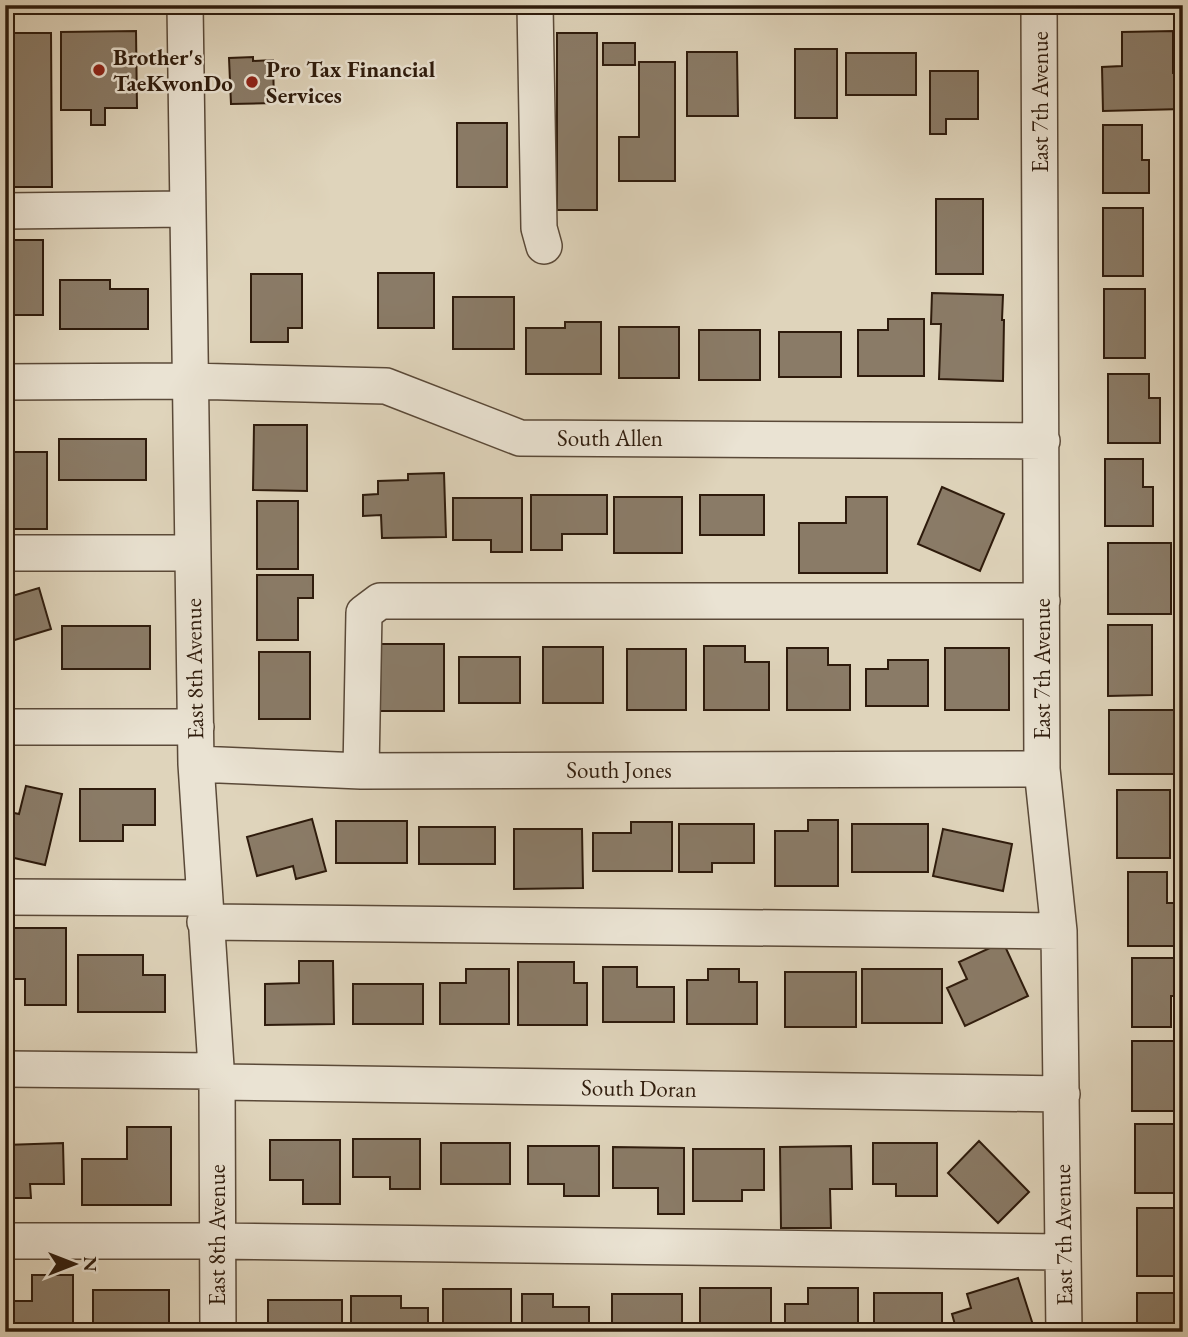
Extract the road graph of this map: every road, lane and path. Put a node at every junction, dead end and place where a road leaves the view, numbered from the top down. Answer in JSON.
{"nodes":[{"id":1,"x":184,"y":5,"type":"edge"},
{"id":2,"x":535,"y":5,"type":"edge"},
{"id":3,"x":1040,"y":5,"type":"edge"},
{"id":4,"x":186,"y":209,"type":"junction"},
{"id":5,"x":5,"y":211,"type":"edge"},
{"id":6,"x":544,"y":246,"type":"dead end"},
{"id":7,"x":189,"y":381,"type":"junction"},
{"id":8,"x":5,"y":382,"type":"edge"},
{"id":9,"x":1042,"y":441,"type":"junction"},
{"id":10,"x":5,"y":553,"type":"edge"},
{"id":11,"x":191,"y":553,"type":"junction"},
{"id":12,"x":1042,"y":601,"type":"junction"},
{"id":13,"x":5,"y":727,"type":"edge"},
{"id":14,"x":196,"y":727,"type":"junction"},
{"id":15,"x":196,"y":764,"type":"junction"},
{"id":16,"x":1042,"y":769,"type":"junction"},
{"id":17,"x":362,"y":771,"type":"junction"},
{"id":18,"x":5,"y":897,"type":"edge"},
{"id":19,"x":205,"y":910,"type":"junction"},
{"id":20,"x":1059,"y":931,"type":"junction"},
{"id":21,"x":5,"y":1069,"type":"edge"},
{"id":22,"x":216,"y":1077,"type":"junction"},
{"id":23,"x":1062,"y":1094,"type":"junction"},
{"id":24,"x":5,"y":1241,"type":"edge"},
{"id":25,"x":216,"y":1241,"type":"junction"},
{"id":26,"x":1063,"y":1252,"type":"junction"},
{"id":27,"x":218,"y":1332,"type":"edge"},
{"id":28,"x":1064,"y":1332,"type":"edge"}],
"edges":[{"from":1,"to":4,"type":"street","name":"East 8th Avenue"},
{"from":2,"to":6,"type":"street"},
{"from":3,"to":9,"type":"street","name":"East 7th Avenue"},
{"from":4,"to":5,"type":"street"},
{"from":4,"to":7,"type":"street","name":"East 8th Avenue"},
{"from":7,"to":8,"type":"street","name":"South Allen"},
{"from":7,"to":9,"type":"street","name":"South Allen"},
{"from":7,"to":11,"type":"street","name":"East 8th Avenue"},
{"from":9,"to":12,"type":"street","name":"East 7th Avenue"},
{"from":10,"to":11,"type":"street"},
{"from":11,"to":14,"type":"street","name":"East 8th Avenue"},
{"from":12,"to":16,"type":"street","name":"East 7th Avenue"},
{"from":12,"to":17,"type":"street"},
{"from":13,"to":14,"type":"street"},
{"from":14,"to":15,"type":"street","name":"East 8th Avenue"},
{"from":15,"to":17,"type":"street","name":"South Jones"},
{"from":15,"to":19,"type":"street","name":"East 8th Avenue"},
{"from":16,"to":17,"type":"street","name":"South Jones"},
{"from":16,"to":20,"type":"street","name":"East 7th Avenue"},
{"from":18,"to":19,"type":"street"},
{"from":19,"to":20,"type":"street"},
{"from":19,"to":22,"type":"street","name":"East 8th Avenue"},
{"from":20,"to":23,"type":"street","name":"East 7th Avenue"},
{"from":21,"to":22,"type":"street","name":"South Doran"},
{"from":22,"to":23,"type":"street","name":"South Doran"},
{"from":22,"to":25,"type":"street","name":"East 8th Avenue"},
{"from":23,"to":26,"type":"street","name":"East 7th Avenue"},
{"from":24,"to":25,"type":"street"},
{"from":25,"to":26,"type":"street"},
{"from":25,"to":27,"type":"street","name":"East 8th Avenue"},
{"from":26,"to":28,"type":"street","name":"East 7th Avenue"}]}
